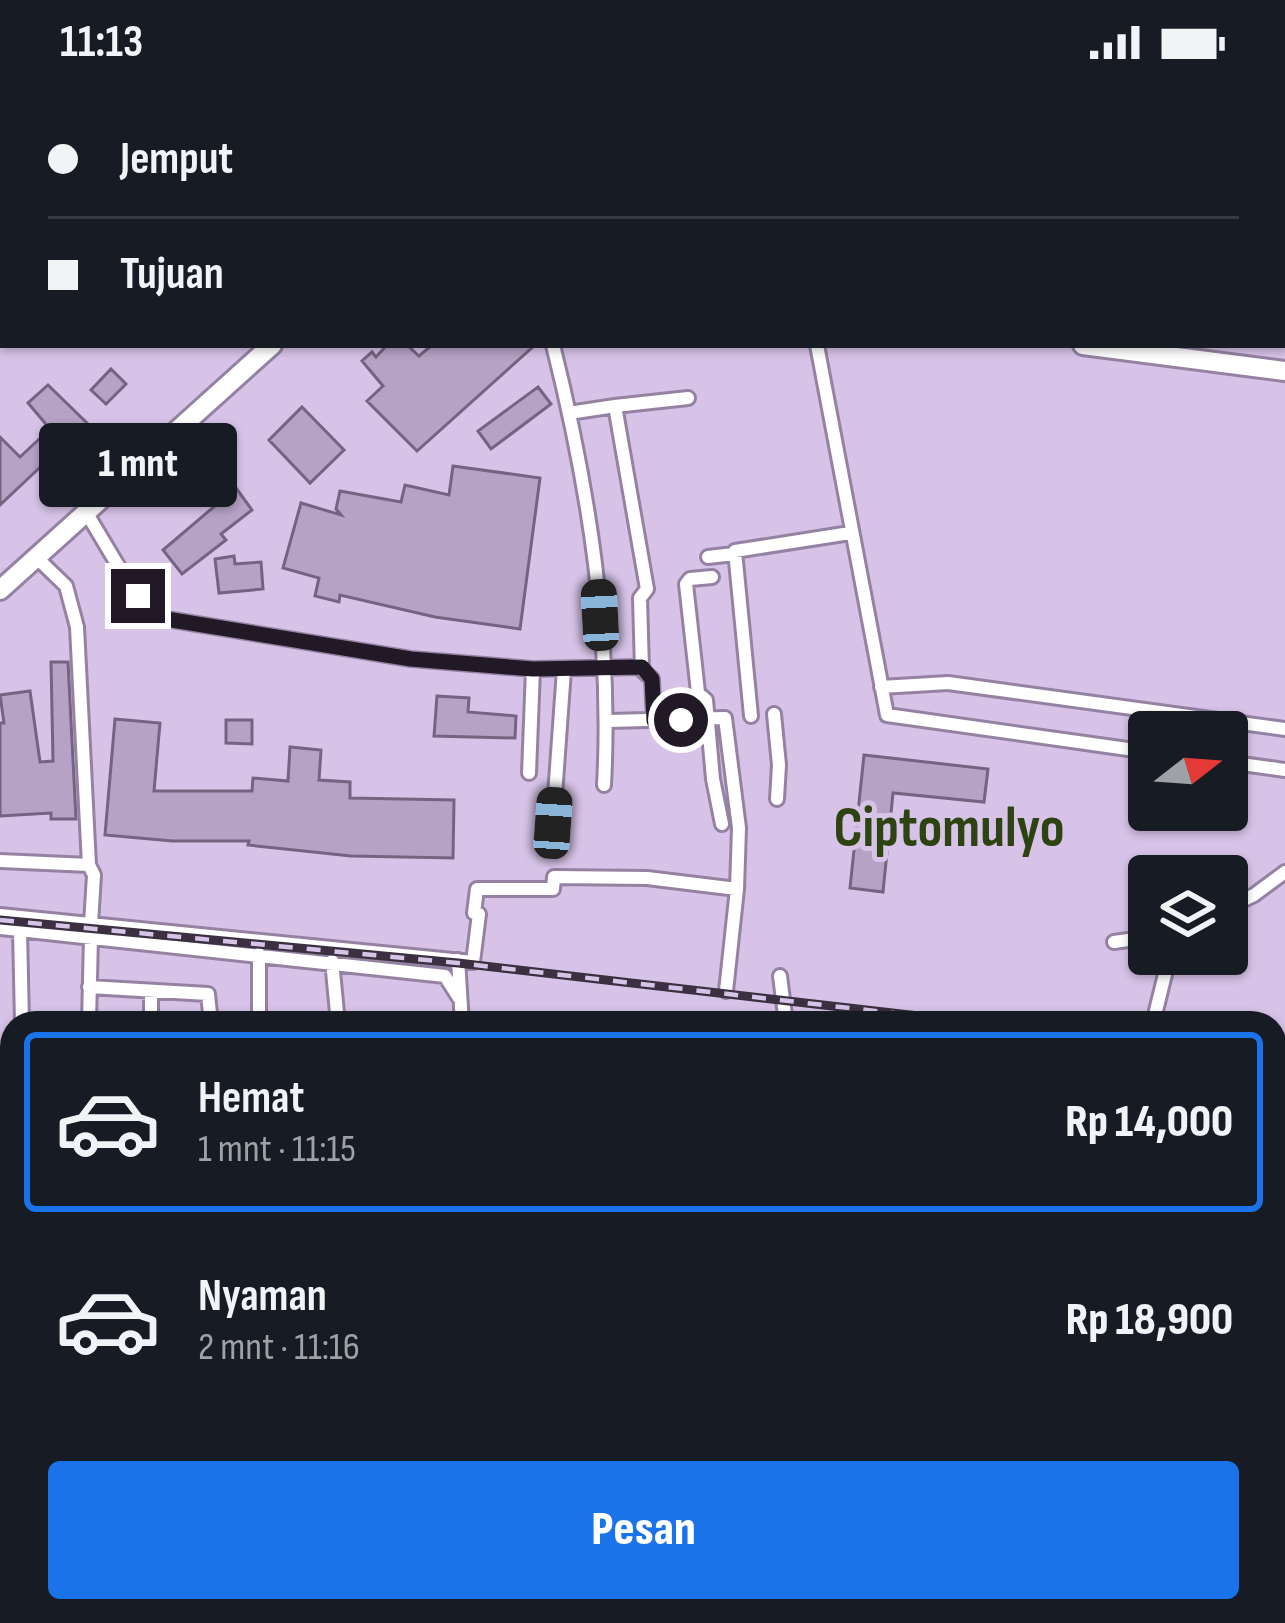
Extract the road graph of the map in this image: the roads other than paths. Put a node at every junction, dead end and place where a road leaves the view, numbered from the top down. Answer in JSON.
{"nodes":[{"id":1,"x":269,"y":348,"type":"edge"},
{"id":2,"x":554,"y":348,"type":"edge"},
{"id":3,"x":818,"y":348,"type":"edge"},
{"id":4,"x":1107,"y":348,"type":"edge"},
{"id":5,"x":1285,"y":371,"type":"edge"},
{"id":6,"x":688,"y":398,"type":"dead end"},
{"id":7,"x":615,"y":406,"type":"junction"},
{"id":8,"x":568,"y":413,"type":"junction"},
{"id":9,"x":86,"y":512,"type":"junction"},
{"id":10,"x":850,"y":533,"type":"junction"},
{"id":11,"x":734,"y":554,"type":"junction"},
{"id":12,"x":36,"y":557,"type":"junction"},
{"id":13,"x":708,"y":557,"type":"dead end"},
{"id":14,"x":712,"y":578,"type":"dead end"},
{"id":15,"x":0,"y":590,"type":"edge"},
{"id":16,"x":642,"y":667,"type":"junction"},
{"id":17,"x":533,"y":669,"type":"junction"},
{"id":18,"x":564,"y":670,"type":"junction"},
{"id":19,"x":603,"y":670,"type":"junction"},
{"id":20,"x":881,"y":688,"type":"junction"},
{"id":21,"x":774,"y":714,"type":"dead end"},
{"id":22,"x":751,"y":716,"type":"dead end"},
{"id":23,"x":708,"y":719,"type":"junction"},
{"id":24,"x":608,"y":721,"type":"junction"},
{"id":25,"x":654,"y":721,"type":"junction"},
{"id":26,"x":1285,"y":729,"type":"edge"},
{"id":27,"x":1128,"y":749,"type":"edge"},
{"id":28,"x":1248,"y":765,"type":"edge"},
{"id":29,"x":1285,"y":770,"type":"edge"},
{"id":30,"x":529,"y":773,"type":"dead end"},
{"id":31,"x":604,"y":785,"type":"dead end"},
{"id":32,"x":777,"y":800,"type":"dead end"},
{"id":33,"x":553,"y":823,"type":"dead end"},
{"id":34,"x":722,"y":824,"type":"dead end"},
{"id":35,"x":0,"y":861,"type":"edge"},
{"id":36,"x":89,"y":865,"type":"junction"},
{"id":37,"x":1285,"y":872,"type":"edge"},
{"id":38,"x":737,"y":889,"type":"junction"},
{"id":39,"x":1248,"y":898,"type":"edge"},
{"id":40,"x":0,"y":915,"type":"edge"},
{"id":41,"x":0,"y":928,"type":"edge"},
{"id":42,"x":20,"y":930,"type":"junction"},
{"id":43,"x":91,"y":930,"type":"junction"},
{"id":44,"x":1128,"y":940,"type":"edge"},
{"id":45,"x":1114,"y":942,"type":"dead end"},
{"id":46,"x":259,"y":954,"type":"junction"},
{"id":47,"x":458,"y":960,"type":"junction"},
{"id":48,"x":332,"y":962,"type":"junction"},
{"id":49,"x":1164,"y":975,"type":"edge"},
{"id":50,"x":780,"y":976,"type":"dead end"},
{"id":51,"x":89,"y":987,"type":"junction"},
{"id":52,"x":727,"y":992,"type":"dead end"},
{"id":53,"x":151,"y":993,"type":"junction"},
{"id":54,"x":459,"y":998,"type":"junction"},
{"id":55,"x":22,"y":1011,"type":"edge"},
{"id":56,"x":89,"y":1011,"type":"edge"},
{"id":57,"x":152,"y":1011,"type":"edge"},
{"id":58,"x":212,"y":1011,"type":"edge"},
{"id":59,"x":259,"y":1011,"type":"edge"},
{"id":60,"x":337,"y":1011,"type":"edge"},
{"id":61,"x":461,"y":1011,"type":"edge"},
{"id":62,"x":784,"y":1011,"type":"edge"},
{"id":63,"x":1156,"y":1011,"type":"edge"}],
"edges":[{"from":1,"to":9,"type":"street"},
{"from":2,"to":8,"type":"street"},
{"from":3,"to":10,"type":"street"},
{"from":4,"to":5,"type":"street"},
{"from":6,"to":7,"type":"street"},
{"from":7,"to":8,"type":"street"},
{"from":7,"to":16,"type":"street"},
{"from":8,"to":19,"type":"street"},
{"from":9,"to":12,"type":"street"},
{"from":9,"to":17,"type":"street"},
{"from":10,"to":11,"type":"street"},
{"from":10,"to":20,"type":"street"},
{"from":11,"to":13,"type":"street"},
{"from":11,"to":22,"type":"street"},
{"from":12,"to":15,"type":"street"},
{"from":12,"to":36,"type":"street"},
{"from":14,"to":23,"type":"street"},
{"from":16,"to":19,"type":"street"},
{"from":16,"to":25,"type":"street"},
{"from":17,"to":18,"type":"street"},
{"from":17,"to":30,"type":"street"},
{"from":18,"to":19,"type":"street"},
{"from":18,"to":33,"type":"street"},
{"from":19,"to":24,"type":"street"},
{"from":20,"to":26,"type":"street"},
{"from":20,"to":27,"type":"street"},
{"from":21,"to":32,"type":"street"},
{"from":23,"to":25,"type":"street"},
{"from":23,"to":34,"type":"street"},
{"from":23,"to":38,"type":"street"},
{"from":24,"to":25,"type":"street"},
{"from":24,"to":31,"type":"street"},
{"from":28,"to":29,"type":"street"},
{"from":35,"to":36,"type":"street"},
{"from":36,"to":43,"type":"street"},
{"from":37,"to":39,"type":"street"},
{"from":38,"to":47,"type":"street"},
{"from":38,"to":52,"type":"street"},
{"from":40,"to":43,"type":"street"},
{"from":41,"to":42,"type":"street"},
{"from":42,"to":43,"type":"street"},
{"from":42,"to":55,"type":"street"},
{"from":43,"to":46,"type":"street"},
{"from":43,"to":47,"type":"street"},
{"from":43,"to":51,"type":"street"},
{"from":44,"to":45,"type":"street"},
{"from":46,"to":48,"type":"street"},
{"from":46,"to":59,"type":"street"},
{"from":47,"to":54,"type":"street"},
{"from":48,"to":54,"type":"street"},
{"from":48,"to":60,"type":"street"},
{"from":49,"to":63,"type":"street"},
{"from":50,"to":62,"type":"street"},
{"from":51,"to":53,"type":"street"},
{"from":51,"to":56,"type":"street"},
{"from":53,"to":57,"type":"street"},
{"from":53,"to":58,"type":"street"},
{"from":54,"to":61,"type":"street"}]}
